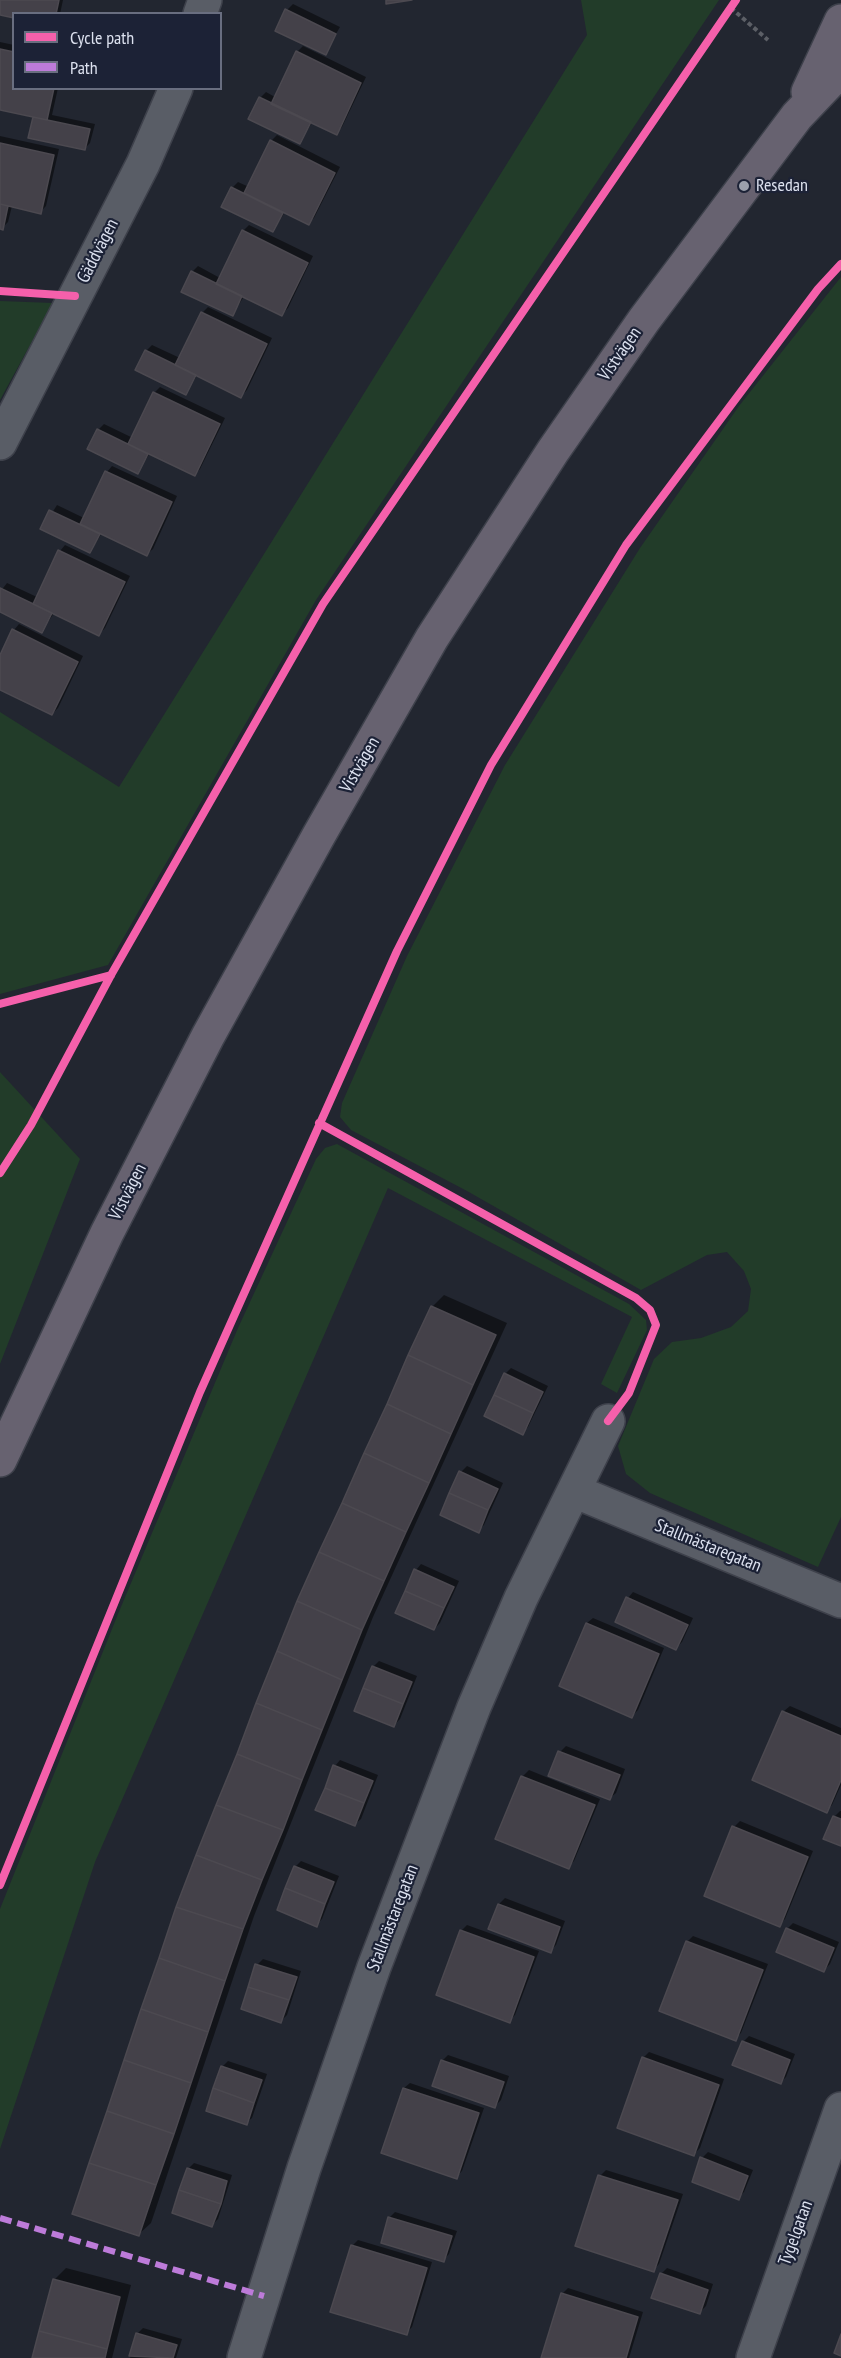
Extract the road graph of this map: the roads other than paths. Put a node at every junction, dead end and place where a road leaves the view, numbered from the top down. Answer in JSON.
{"nodes":[{"id":1,"x":841,"y":21,"type":"edge"},
{"id":2,"x":841,"y":70,"type":"edge"},
{"id":3,"x":175,"y":90,"type":"edge"},
{"id":4,"x":797,"y":116,"type":"junction"},
{"id":5,"x":0,"y":443,"type":"edge"},
{"id":6,"x":608,"y":1421,"type":"dead end"},
{"id":7,"x":0,"y":1460,"type":"edge"},
{"id":8,"x":574,"y":1491,"type":"junction"},
{"id":9,"x":841,"y":1600,"type":"edge"},
{"id":10,"x":841,"y":2109,"type":"edge"},
{"id":11,"x":244,"y":2358,"type":"edge"},
{"id":12,"x":753,"y":2358,"type":"edge"}],
"edges":[{"from":1,"to":4,"type":"main road","name":"Vistvägen"},
{"from":2,"to":4,"type":"main road","name":"Vistvägen"},
{"from":3,"to":5,"type":"street","name":"Gäddvägen"},
{"from":4,"to":7,"type":"main road","name":"Vistvägen"},
{"from":6,"to":8,"type":"street","name":"Stallmästaregatan"},
{"from":8,"to":9,"type":"street","name":"Stallmästaregatan"},
{"from":8,"to":11,"type":"street","name":"Stallmästaregatan"},
{"from":10,"to":12,"type":"street","name":"Tygelgatan"}]}
